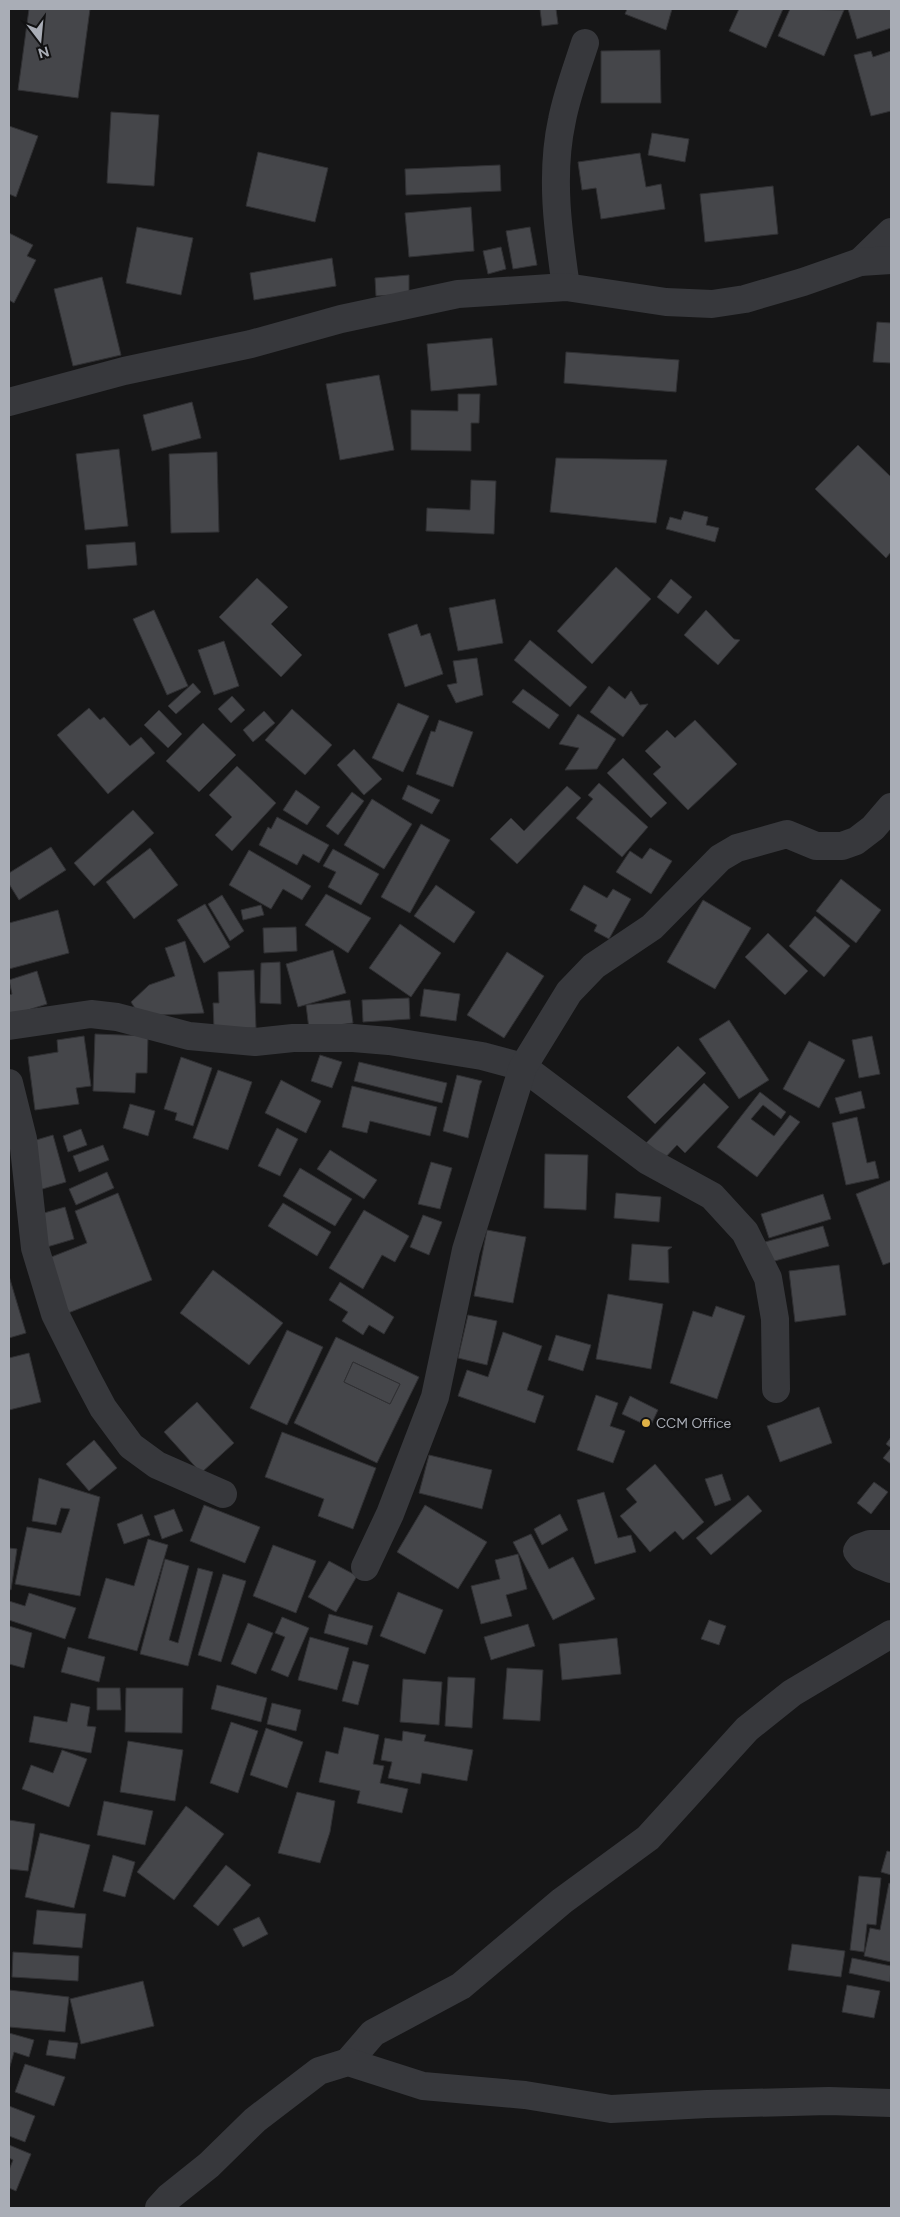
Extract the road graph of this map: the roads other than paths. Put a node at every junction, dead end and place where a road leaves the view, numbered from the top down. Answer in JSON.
{"nodes":[{"id":1,"x":585,"y":43,"type":"dead end"},
{"id":2,"x":891,"y":232,"type":"edge"},
{"id":3,"x":891,"y":260,"type":"edge"},
{"id":4,"x":860,"y":262,"type":"junction"},
{"id":5,"x":566,"y":286,"type":"junction"},
{"id":6,"x":9,"y":402,"type":"edge"},
{"id":7,"x":891,"y":807,"type":"edge"},
{"id":8,"x":9,"y":1026,"type":"edge"},
{"id":9,"x":523,"y":1067,"type":"junction"},
{"id":10,"x":9,"y":1083,"type":"edge"},
{"id":11,"x":776,"y":1389,"type":"dead end"},
{"id":12,"x":223,"y":1494,"type":"dead end"},
{"id":13,"x":891,"y":1544,"type":"edge"},
{"id":14,"x":365,"y":1567,"type":"dead end"},
{"id":15,"x":891,"y":1569,"type":"edge"},
{"id":16,"x":891,"y":1634,"type":"edge"},
{"id":17,"x":348,"y":2062,"type":"junction"},
{"id":18,"x":891,"y":2103,"type":"edge"},
{"id":19,"x":159,"y":2208,"type":"edge"}],
"edges":[{"from":1,"to":5,"type":"street"},
{"from":2,"to":4,"type":"street"},
{"from":3,"to":4,"type":"street"},
{"from":4,"to":5,"type":"street"},
{"from":5,"to":6,"type":"street"},
{"from":7,"to":9,"type":"street"},
{"from":8,"to":9,"type":"street"},
{"from":9,"to":11,"type":"street"},
{"from":9,"to":14,"type":"street"},
{"from":10,"to":12,"type":"street"},
{"from":13,"to":15,"type":"street"},
{"from":16,"to":17,"type":"street"},
{"from":17,"to":18,"type":"street"},
{"from":17,"to":19,"type":"street"}]}
